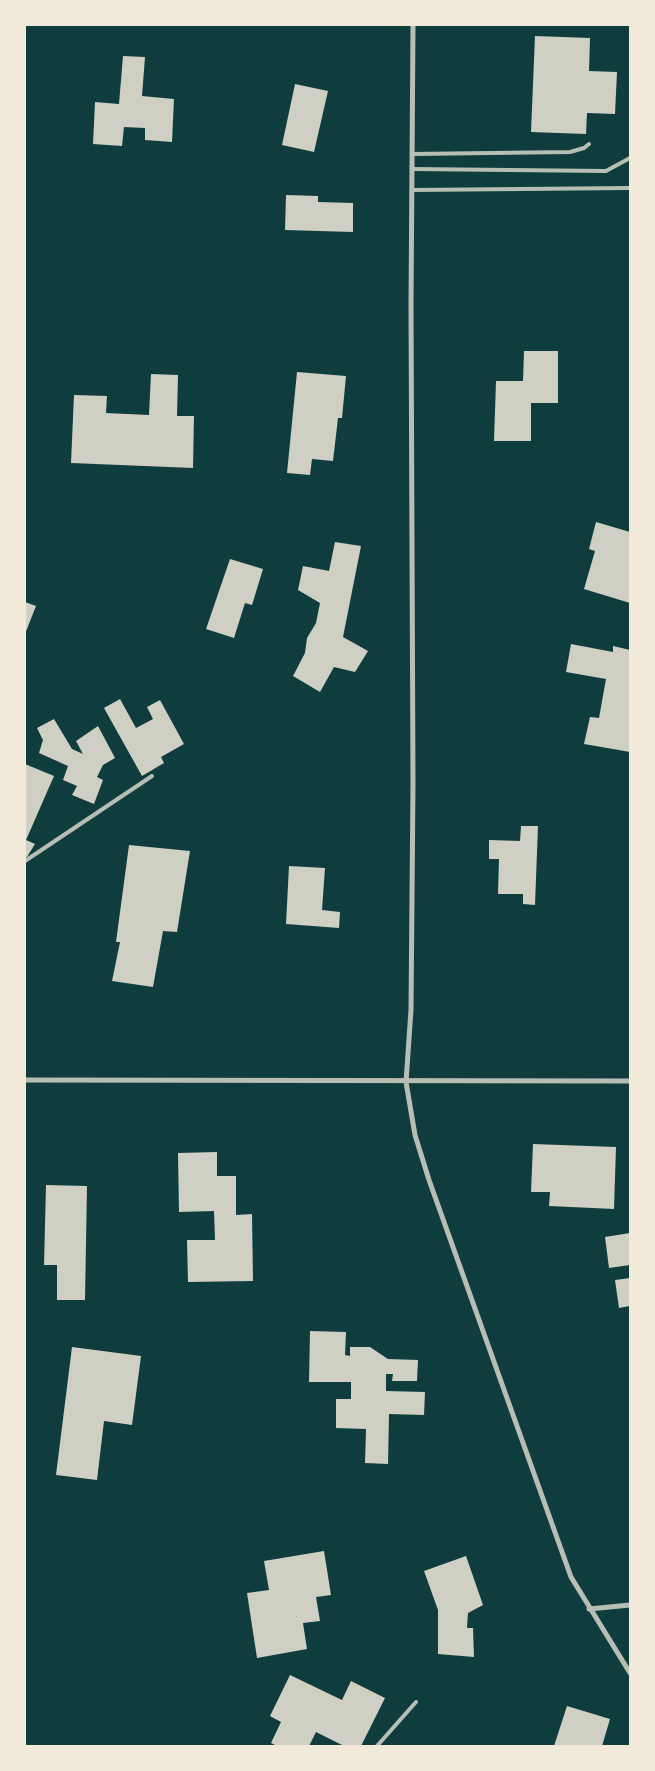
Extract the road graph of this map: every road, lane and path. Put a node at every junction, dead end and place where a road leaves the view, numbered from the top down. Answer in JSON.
{"nodes":[{"id":1,"x":413,"y":25,"type":"edge"},
{"id":2,"x":589,"y":144,"type":"dead end"},
{"id":3,"x":412,"y":154,"type":"junction"},
{"id":4,"x":630,"y":158,"type":"edge"},
{"id":5,"x":412,"y":169,"type":"junction"},
{"id":6,"x":630,"y":188,"type":"edge"},
{"id":7,"x":412,"y":190,"type":"junction"},
{"id":8,"x":152,"y":776,"type":"dead end"},
{"id":9,"x":25,"y":861,"type":"edge"},
{"id":10,"x":25,"y":1080,"type":"edge"},
{"id":11,"x":630,"y":1081,"type":"edge"},
{"id":12,"x":406,"y":1082,"type":"junction"},
{"id":13,"x":630,"y":1604,"type":"edge"},
{"id":14,"x":589,"y":1609,"type":"junction"},
{"id":15,"x":630,"y":1674,"type":"edge"},
{"id":16,"x":416,"y":1702,"type":"dead end"},
{"id":17,"x":377,"y":1746,"type":"edge"}],
"edges":[{"from":1,"to":3,"type":"street"},
{"from":2,"to":3,"type":"lane"},
{"from":3,"to":5,"type":"street"},
{"from":4,"to":5,"type":"lane"},
{"from":5,"to":7,"type":"street"},
{"from":6,"to":7,"type":"lane"},
{"from":7,"to":12,"type":"street"},
{"from":8,"to":9,"type":"lane"},
{"from":10,"to":12,"type":"street"},
{"from":11,"to":12,"type":"street"},
{"from":12,"to":14,"type":"street"},
{"from":13,"to":14,"type":"street"},
{"from":14,"to":15,"type":"street"},
{"from":16,"to":17,"type":"lane"}]}
